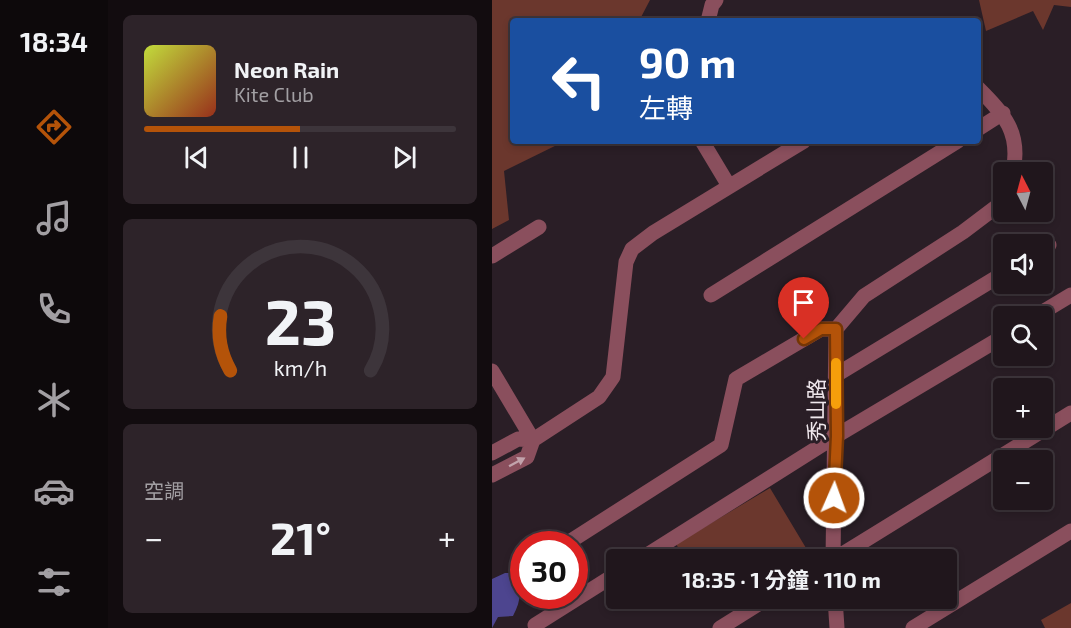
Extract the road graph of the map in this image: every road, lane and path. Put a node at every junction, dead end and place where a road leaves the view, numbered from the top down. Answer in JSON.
{"nodes":[{"id":1,"x":716,"y":0,"type":"edge"},
{"id":2,"x":709,"y":18,"type":"edge"},
{"id":3,"x":981,"y":91,"type":"edge"},
{"id":4,"x":1003,"y":113,"type":"junction"},
{"id":5,"x":981,"y":127,"type":"edge"},
{"id":6,"x":704,"y":144,"type":"edge"},
{"id":7,"x":799,"y":144,"type":"edge"},
{"id":8,"x":953,"y":144,"type":"edge"},
{"id":9,"x":1015,"y":162,"type":"edge"},
{"id":10,"x":729,"y":186,"type":"junction"},
{"id":11,"x":993,"y":209,"type":"edge"},
{"id":12,"x":539,"y":227,"type":"dead end"},
{"id":13,"x":492,"y":256,"type":"edge"},
{"id":14,"x":993,"y":280,"type":"edge"},
{"id":15,"x":711,"y":295,"type":"dead end"},
{"id":16,"x":1071,"y":295,"type":"edge"},
{"id":17,"x":1053,"y":306,"type":"edge"},
{"id":18,"x":836,"y":329,"type":"junction"},
{"id":19,"x":993,"y":343,"type":"edge"},
{"id":20,"x":492,"y":371,"type":"edge"},
{"id":21,"x":836,"y":375,"type":"junction"},
{"id":22,"x":1071,"y":413,"type":"edge"},
{"id":23,"x":837,"y":436,"type":"junction"},
{"id":24,"x":534,"y":440,"type":"junction"},
{"id":25,"x":492,"y":453,"type":"edge"},
{"id":26,"x":492,"y":475,"type":"edge"},
{"id":27,"x":586,"y":531,"type":"edge"},
{"id":28,"x":1071,"y":531,"type":"edge"},
{"id":29,"x":657,"y":549,"type":"edge"},
{"id":30,"x":833,"y":549,"type":"edge"},
{"id":31,"x":849,"y":549,"type":"edge"},
{"id":32,"x":606,"y":580,"type":"edge"},
{"id":33,"x":750,"y":609,"type":"edge"},
{"id":34,"x":836,"y":609,"type":"edge"},
{"id":35,"x":535,"y":625,"type":"dead end"},
{"id":36,"x":720,"y":628,"type":"edge"},
{"id":37,"x":837,"y":628,"type":"edge"},
{"id":38,"x":913,"y":628,"type":"edge"}],
"edges":[{"from":1,"to":2,"type":"street"},
{"from":3,"to":4,"type":"street"},
{"from":4,"to":5,"type":"street"},
{"from":4,"to":9,"type":"street"},
{"from":6,"to":10,"type":"street"},
{"from":7,"to":10,"type":"street"},
{"from":8,"to":15,"type":"street"},
{"from":10,"to":24,"type":"street"},
{"from":11,"to":18,"type":"street"},
{"from":12,"to":13,"type":"street"},
{"from":14,"to":21,"type":"street"},
{"from":16,"to":17,"type":"street"},
{"from":18,"to":21,"type":"street","name":"秀山路"},
{"from":18,"to":27,"type":"street"},
{"from":19,"to":23,"type":"street"},
{"from":20,"to":24,"type":"street"},
{"from":21,"to":23,"type":"street","name":"秀山路"},
{"from":22,"to":31,"type":"street"},
{"from":23,"to":29,"type":"street"},
{"from":23,"to":30,"type":"street","name":"秀山路"},
{"from":24,"to":25,"type":"street"},
{"from":26,"to":24,"type":"street","one_way":true},
{"from":28,"to":38,"type":"street"},
{"from":32,"to":35,"type":"street"},
{"from":33,"to":36,"type":"street"},
{"from":34,"to":37,"type":"street"}]}
